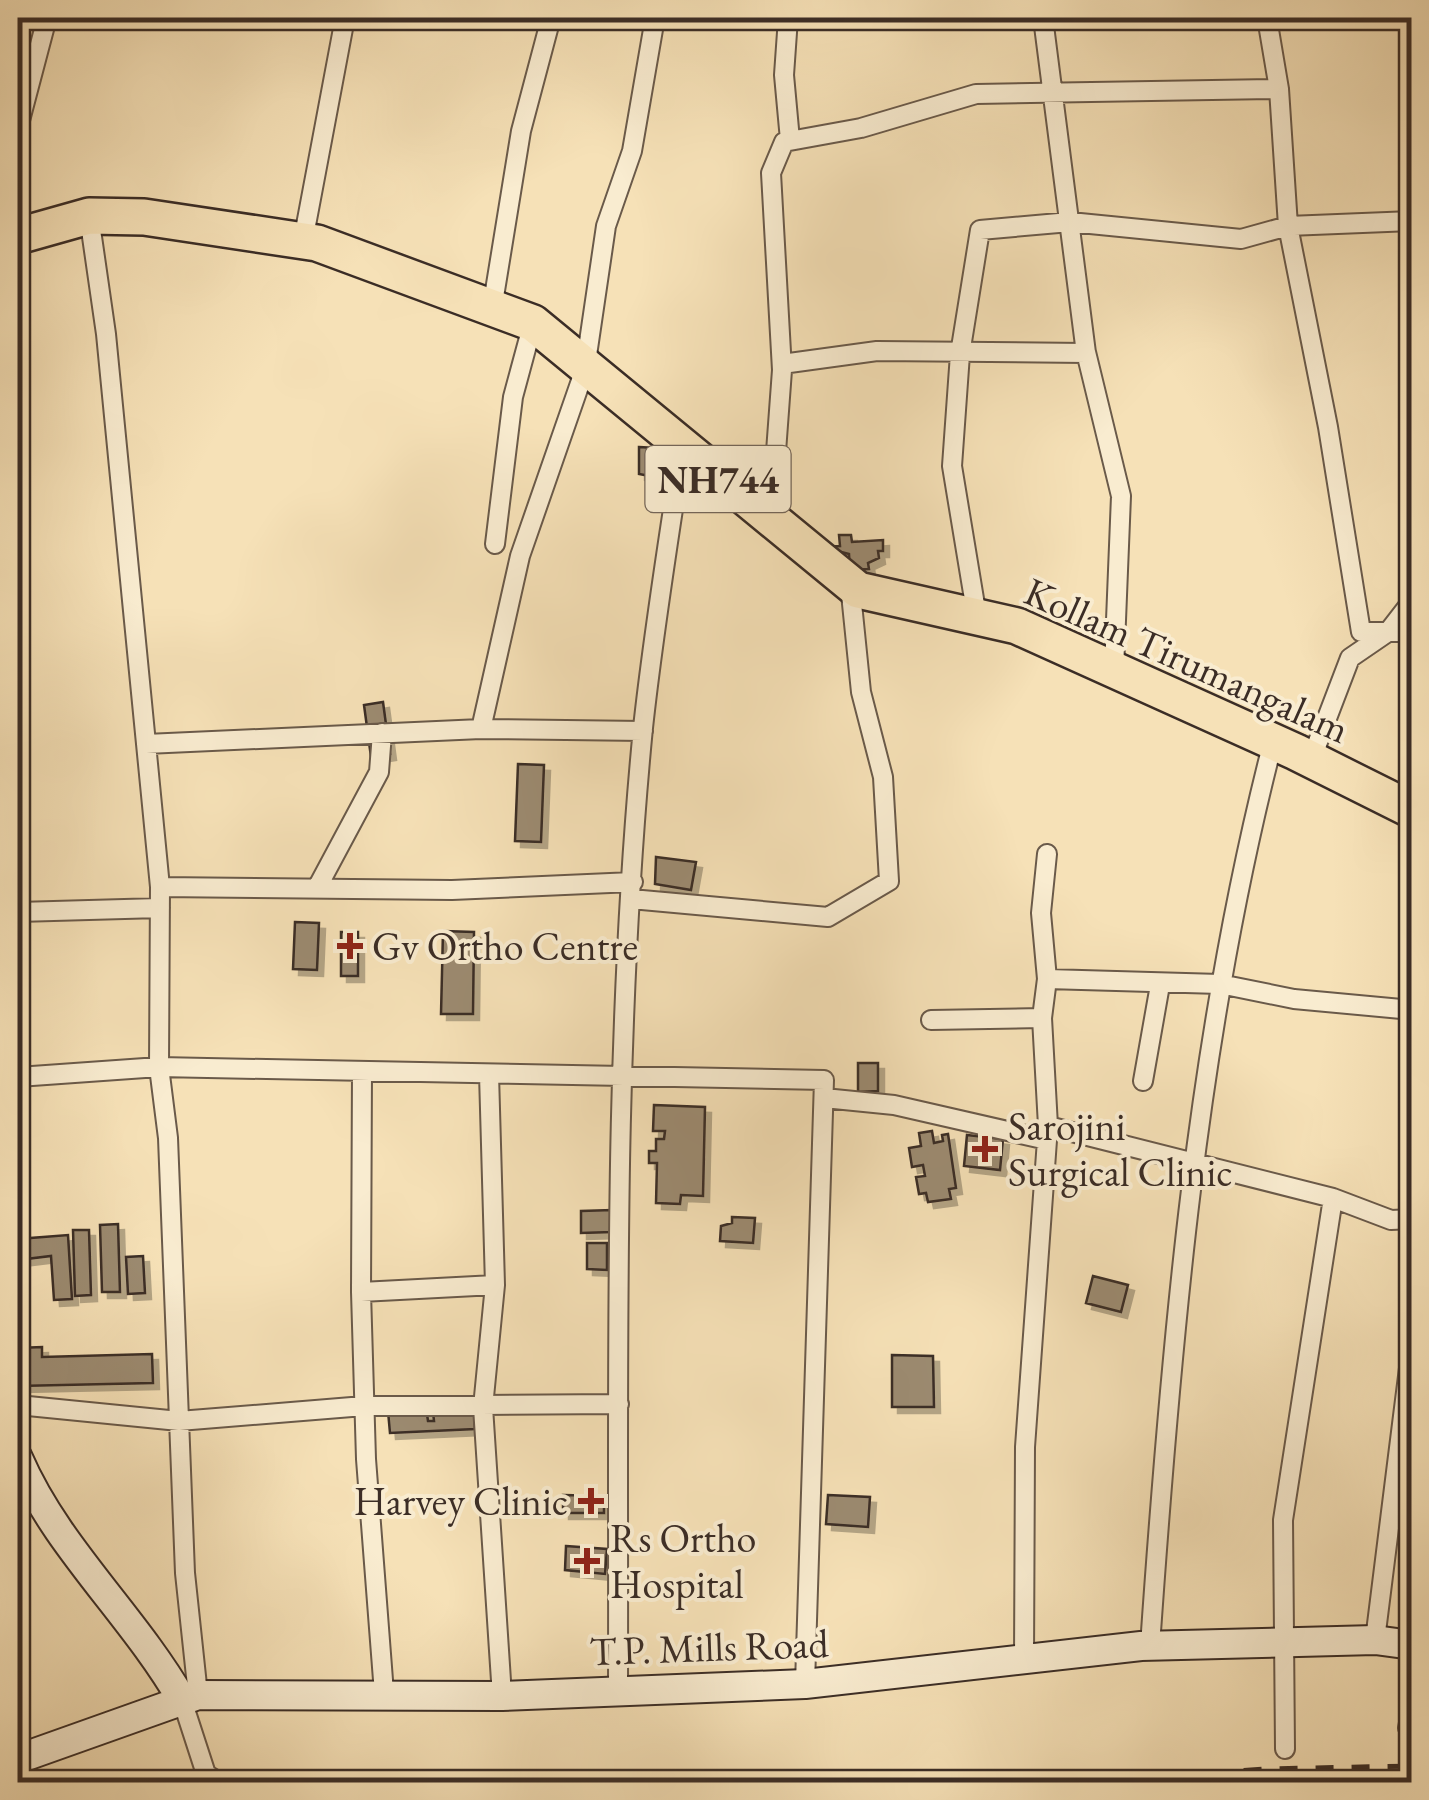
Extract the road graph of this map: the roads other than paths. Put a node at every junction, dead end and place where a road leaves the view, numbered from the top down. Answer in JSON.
{"nodes":[{"id":1,"x":47,"y":18,"type":"edge"},
{"id":2,"x":344,"y":18,"type":"edge"},
{"id":3,"x":551,"y":18,"type":"edge"},
{"id":4,"x":654,"y":18,"type":"edge"},
{"id":5,"x":788,"y":18,"type":"edge"},
{"id":6,"x":1043,"y":18,"type":"edge"},
{"id":7,"x":1267,"y":18,"type":"edge"},
{"id":8,"x":1279,"y":89,"type":"junction"},
{"id":9,"x":1052,"y":91,"type":"junction"},
{"id":10,"x":18,"y":128,"type":"edge"},
{"id":11,"x":790,"y":140,"type":"junction"},
{"id":12,"x":89,"y":216,"type":"junction"},
{"id":13,"x":1412,"y":221,"type":"edge"},
{"id":14,"x":1070,"y":222,"type":"junction"},
{"id":15,"x":1288,"y":226,"type":"junction"},
{"id":16,"x":18,"y":236,"type":"edge"},
{"id":17,"x":303,"y":241,"type":"junction"},
{"id":18,"x":492,"y":309,"type":"junction"},
{"id":19,"x":533,"y":324,"type":"junction"},
{"id":20,"x":1085,"y":348,"type":"junction"},
{"id":21,"x":960,"y":354,"type":"junction"},
{"id":22,"x":782,"y":364,"type":"junction"},
{"id":23,"x":585,"y":369,"type":"junction"},
{"id":24,"x":682,"y":450,"type":"junction"},
{"id":25,"x":771,"y":521,"type":"junction"},
{"id":26,"x":495,"y":544,"type":"dead end"},
{"id":27,"x":850,"y":583,"type":"junction"},
{"id":28,"x":1412,"y":601,"type":"edge"},
{"id":29,"x":977,"y":618,"type":"junction"},
{"id":30,"x":1388,"y":632,"type":"junction"},
{"id":31,"x":1412,"y":632,"type":"edge"},
{"id":32,"x":1114,"y":670,"type":"junction"},
{"id":33,"x":480,"y":729,"type":"junction"},
{"id":34,"x":643,"y":732,"type":"junction"},
{"id":35,"x":382,"y":733,"type":"junction"},
{"id":36,"x":1273,"y":742,"type":"junction"},
{"id":37,"x":146,"y":744,"type":"junction"},
{"id":38,"x":1311,"y":760,"type":"junction"},
{"id":39,"x":1412,"y":810,"type":"edge"},
{"id":40,"x":1047,"y":854,"type":"dead end"},
{"id":41,"x":160,"y":886,"type":"junction"},
{"id":42,"x":318,"y":886,"type":"junction"},
{"id":43,"x":632,"y":891,"type":"junction"},
{"id":44,"x":160,"y":908,"type":"junction"},
{"id":45,"x":18,"y":912,"type":"edge"},
{"id":46,"x":1047,"y":979,"type":"junction"},
{"id":47,"x":1220,"y":984,"type":"junction"},
{"id":48,"x":1160,"y":985,"type":"junction"},
{"id":49,"x":1412,"y":1010,"type":"edge"},
{"id":50,"x":1042,"y":1018,"type":"junction"},
{"id":51,"x":932,"y":1020,"type":"dead end"},
{"id":52,"x":159,"y":1067,"type":"junction"},
{"id":53,"x":362,"y":1072,"type":"junction"},
{"id":54,"x":489,"y":1074,"type":"junction"},
{"id":55,"x":622,"y":1076,"type":"junction"},
{"id":56,"x":18,"y":1078,"type":"edge"},
{"id":57,"x":1143,"y":1081,"type":"dead end"},
{"id":58,"x":824,"y":1098,"type":"junction"},
{"id":59,"x":1048,"y":1133,"type":"junction"},
{"id":60,"x":1198,"y":1162,"type":"junction"},
{"id":61,"x":1333,"y":1198,"type":"junction"},
{"id":62,"x":1412,"y":1218,"type":"edge"},
{"id":63,"x":495,"y":1286,"type":"junction"},
{"id":64,"x":361,"y":1292,"type":"junction"},
{"id":65,"x":1412,"y":1344,"type":"edge"},
{"id":66,"x":619,"y":1404,"type":"junction"},
{"id":67,"x":18,"y":1405,"type":"edge"},
{"id":68,"x":364,"y":1406,"type":"junction"},
{"id":69,"x":483,"y":1406,"type":"junction"},
{"id":70,"x":179,"y":1421,"type":"junction"},
{"id":71,"x":18,"y":1458,"type":"edge"},
{"id":72,"x":1374,"y":1640,"type":"junction"},
{"id":73,"x":1286,"y":1644,"type":"junction"},
{"id":74,"x":1412,"y":1645,"type":"edge"},
{"id":75,"x":1150,"y":1646,"type":"junction"},
{"id":76,"x":1024,"y":1659,"type":"junction"},
{"id":77,"x":805,"y":1684,"type":"junction"},
{"id":78,"x":618,"y":1690,"type":"junction"},
{"id":79,"x":384,"y":1693,"type":"junction"},
{"id":80,"x":502,"y":1696,"type":"junction"},
{"id":81,"x":190,"y":1698,"type":"junction"},
{"id":82,"x":1412,"y":1708,"type":"edge"},
{"id":83,"x":1408,"y":1728,"type":"dead end"},
{"id":84,"x":1285,"y":1749,"type":"dead end"},
{"id":85,"x":18,"y":1759,"type":"edge"},
{"id":86,"x":210,"y":1780,"type":"edge"}],
"edges":[{"from":1,"to":10,"type":"street"},
{"from":2,"to":17,"type":"street"},
{"from":3,"to":18,"type":"street"},
{"from":4,"to":23,"type":"street"},
{"from":5,"to":11,"type":"street"},
{"from":6,"to":9,"type":"street"},
{"from":7,"to":8,"type":"street"},
{"from":8,"to":9,"type":"street"},
{"from":8,"to":15,"type":"street"},
{"from":9,"to":11,"type":"street"},
{"from":9,"to":14,"type":"street"},
{"from":11,"to":22,"type":"street"},
{"from":12,"to":16,"type":"highway","name":"Kollam Tirumangalam","number":"NH744"},
{"from":12,"to":17,"type":"highway","name":"Kollam Tirumangalam","number":"NH744"},
{"from":12,"to":37,"type":"street"},
{"from":13,"to":15,"type":"street"},
{"from":14,"to":15,"type":"street"},
{"from":14,"to":20,"type":"street"},
{"from":14,"to":21,"type":"street"},
{"from":15,"to":30,"type":"street"},
{"from":17,"to":18,"type":"highway","name":"Kollam Tirumangalam","number":"NH744"},
{"from":18,"to":19,"type":"highway","name":"Kollam Tirumangalam","number":"NH744"},
{"from":19,"to":23,"type":"highway","name":"Kollam Tirumangalam","number":"NH744"},
{"from":19,"to":26,"type":"street"},
{"from":20,"to":21,"type":"street"},
{"from":20,"to":32,"type":"street"},
{"from":21,"to":22,"type":"street"},
{"from":21,"to":29,"type":"street"},
{"from":22,"to":25,"type":"street"},
{"from":23,"to":24,"type":"highway","name":"Kollam Tirumangalam","number":"NH744"},
{"from":23,"to":33,"type":"street"},
{"from":24,"to":25,"type":"highway","name":"Kollam Tirumangalam","number":"NH744"},
{"from":24,"to":34,"type":"street"},
{"from":25,"to":27,"type":"highway","name":"Kollam Tirumangalam","number":"NH744"},
{"from":27,"to":29,"type":"highway","name":"Kollam Tirumangalam","number":"NH744"},
{"from":27,"to":43,"type":"street"},
{"from":28,"to":30,"type":"street"},
{"from":29,"to":32,"type":"highway","name":"Kollam Tirumangalam","number":"NH744"},
{"from":30,"to":31,"type":"street"},
{"from":30,"to":38,"type":"street"},
{"from":32,"to":36,"type":"highway","name":"Kollam Tirumangalam","number":"NH744"},
{"from":33,"to":34,"type":"street"},
{"from":33,"to":35,"type":"street"},
{"from":34,"to":43,"type":"street"},
{"from":35,"to":37,"type":"street"},
{"from":35,"to":42,"type":"street"},
{"from":36,"to":38,"type":"highway","name":"Kollam Tirumangalam","number":"NH744"},
{"from":36,"to":47,"type":"street"},
{"from":37,"to":41,"type":"street"},
{"from":38,"to":39,"type":"highway","name":"Kollam Tirumangalam","number":"NH744"},
{"from":40,"to":46,"type":"street"},
{"from":41,"to":42,"type":"street"},
{"from":41,"to":44,"type":"street"},
{"from":42,"to":43,"type":"street"},
{"from":43,"to":55,"type":"street"},
{"from":44,"to":45,"type":"street"},
{"from":44,"to":52,"type":"street"},
{"from":46,"to":48,"type":"street"},
{"from":46,"to":50,"type":"street"},
{"from":47,"to":48,"type":"street"},
{"from":47,"to":49,"type":"street"},
{"from":47,"to":60,"type":"street"},
{"from":48,"to":57,"type":"street"},
{"from":50,"to":51,"type":"street"},
{"from":50,"to":59,"type":"street"},
{"from":52,"to":53,"type":"street"},
{"from":52,"to":56,"type":"street"},
{"from":52,"to":70,"type":"street"},
{"from":53,"to":54,"type":"street"},
{"from":53,"to":64,"type":"street"},
{"from":54,"to":55,"type":"street"},
{"from":54,"to":63,"type":"street"},
{"from":55,"to":58,"type":"street"},
{"from":55,"to":66,"type":"street"},
{"from":58,"to":59,"type":"street"},
{"from":58,"to":77,"type":"street"},
{"from":59,"to":60,"type":"street"},
{"from":59,"to":76,"type":"street"},
{"from":60,"to":61,"type":"street"},
{"from":60,"to":75,"type":"street"},
{"from":61,"to":62,"type":"street"},
{"from":61,"to":73,"type":"street"},
{"from":63,"to":64,"type":"street"},
{"from":63,"to":69,"type":"street"},
{"from":64,"to":68,"type":"street"},
{"from":65,"to":72,"type":"street"},
{"from":66,"to":69,"type":"street"},
{"from":66,"to":78,"type":"street"},
{"from":67,"to":70,"type":"street"},
{"from":68,"to":69,"type":"street"},
{"from":68,"to":70,"type":"street"},
{"from":68,"to":79,"type":"street"},
{"from":69,"to":80,"type":"street"},
{"from":70,"to":81,"type":"street"},
{"from":71,"to":81,"type":"main road"},
{"from":72,"to":73,"type":"main road","name":"T.P. Mills Road"},
{"from":72,"to":74,"type":"main road","name":"T.P. Mills Road"},
{"from":73,"to":75,"type":"main road","name":"T.P. Mills Road"},
{"from":73,"to":84,"type":"street"},
{"from":75,"to":76,"type":"main road","name":"T.P. Mills Road"},
{"from":76,"to":77,"type":"main road","name":"T.P. Mills Road"},
{"from":77,"to":78,"type":"main road","name":"T.P. Mills Road"},
{"from":78,"to":80,"type":"main road","name":"T.P. Mills Road"},
{"from":79,"to":80,"type":"main road","name":"T.P. Mills Road"},
{"from":79,"to":81,"type":"main road","name":"T.P. Mills Road"},
{"from":81,"to":85,"type":"main road","name":"T.P. Mills Road"},
{"from":81,"to":86,"type":"street"},
{"from":82,"to":83,"type":"street"}]}
